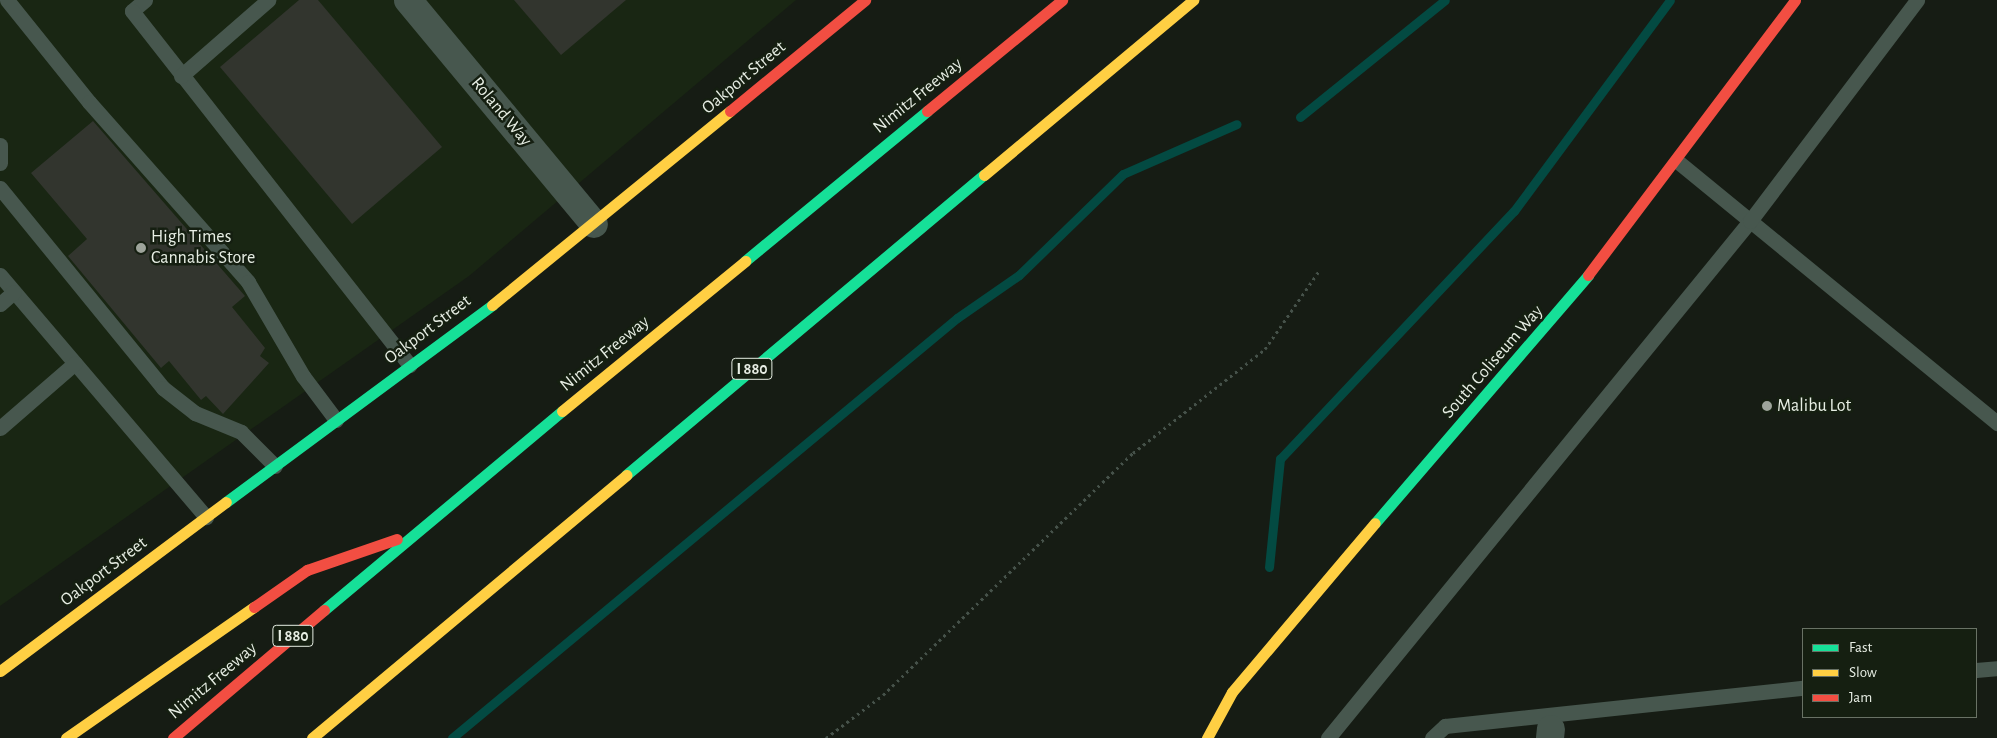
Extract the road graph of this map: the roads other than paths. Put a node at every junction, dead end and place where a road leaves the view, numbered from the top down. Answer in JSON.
{"nodes":[{"id":1,"x":6,"y":0,"type":"edge"},
{"id":2,"x":145,"y":0,"type":"edge"},
{"id":3,"x":268,"y":0,"type":"edge"},
{"id":4,"x":408,"y":0,"type":"edge"},
{"id":5,"x":865,"y":0,"type":"edge"},
{"id":6,"x":1062,"y":0,"type":"edge"},
{"id":7,"x":1193,"y":0,"type":"edge"},
{"id":8,"x":1795,"y":0,"type":"edge"},
{"id":9,"x":1917,"y":0,"type":"edge"},
{"id":10,"x":181,"y":76,"type":"junction"},
{"id":11,"x":0,"y":145,"type":"edge"},
{"id":12,"x":1678,"y":161,"type":"junction"},
{"id":13,"x":0,"y":163,"type":"edge"},
{"id":14,"x":0,"y":188,"type":"edge"},
{"id":15,"x":1750,"y":220,"type":"junction"},
{"id":16,"x":594,"y":224,"type":"junction"},
{"id":17,"x":0,"y":275,"type":"edge"},
{"id":18,"x":14,"y":292,"type":"junction"},
{"id":19,"x":0,"y":304,"type":"edge"},
{"id":20,"x":75,"y":364,"type":"junction"},
{"id":21,"x":410,"y":365,"type":"junction"},
{"id":22,"x":336,"y":420,"type":"junction"},
{"id":23,"x":1997,"y":423,"type":"edge"},
{"id":24,"x":0,"y":428,"type":"edge"},
{"id":25,"x":276,"y":466,"type":"junction"},
{"id":26,"x":206,"y":517,"type":"junction"},
{"id":27,"x":413,"y":534,"type":"junction"},
{"id":28,"x":1997,"y":668,"type":"edge"},
{"id":29,"x":1977,"y":670,"type":"edge"},
{"id":30,"x":0,"y":671,"type":"edge"},
{"id":31,"x":1802,"y":688,"type":"edge"},
{"id":32,"x":66,"y":738,"type":"edge"},
{"id":33,"x":173,"y":738,"type":"edge"},
{"id":34,"x":312,"y":738,"type":"edge"},
{"id":35,"x":1207,"y":738,"type":"edge"},
{"id":36,"x":1328,"y":738,"type":"edge"},
{"id":37,"x":1432,"y":738,"type":"edge"}],
"edges":[{"from":1,"to":22,"type":"lane"},
{"from":2,"to":10,"type":"lane"},
{"from":3,"to":10,"type":"lane"},
{"from":4,"to":16,"type":"street","name":"Roland Way"},
{"from":5,"to":16,"type":"main road","name":"Oakport Street"},
{"from":6,"to":27,"type":"main road","name":"Nimitz Freeway","number":"I 880"},
{"from":7,"to":34,"type":"main road","number":"I 880"},
{"from":8,"to":12,"type":"main road","name":"South Coliseum Way"},
{"from":9,"to":15,"type":"lane"},
{"from":10,"to":21,"type":"lane"},
{"from":11,"to":13,"type":"lane"},
{"from":12,"to":15,"type":"lane"},
{"from":12,"to":35,"type":"main road","name":"South Coliseum Way"},
{"from":14,"to":25,"type":"lane"},
{"from":15,"to":23,"type":"lane"},
{"from":15,"to":36,"type":"lane"},
{"from":16,"to":21,"type":"main road","name":"Oakport Street"},
{"from":17,"to":18,"type":"lane"},
{"from":18,"to":19,"type":"lane"},
{"from":18,"to":20,"type":"lane"},
{"from":20,"to":24,"type":"lane"},
{"from":20,"to":26,"type":"lane"},
{"from":21,"to":22,"type":"main road","name":"Oakport Street"},
{"from":22,"to":25,"type":"main road","name":"Oakport Street"},
{"from":25,"to":26,"type":"main road","name":"Oakport Street"},
{"from":26,"to":30,"type":"main road","name":"Oakport Street"},
{"from":27,"to":32,"type":"main road"},
{"from":27,"to":33,"type":"main road","name":"Nimitz Freeway","number":"I 880"},
{"from":28,"to":29,"type":"lane"},
{"from":31,"to":37,"type":"lane"}]}
